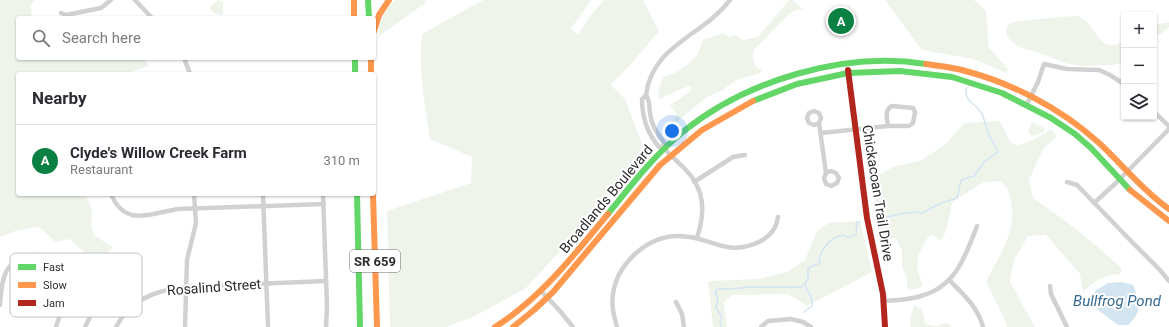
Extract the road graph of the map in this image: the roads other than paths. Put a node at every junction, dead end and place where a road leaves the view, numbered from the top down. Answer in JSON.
{"nodes":[{"id":1,"x":111,"y":0,"type":"edge"},
{"id":2,"x":135,"y":0,"type":"edge"},
{"id":3,"x":354,"y":0,"type":"edge"},
{"id":4,"x":368,"y":0,"type":"edge"},
{"id":5,"x":389,"y":0,"type":"edge"},
{"id":6,"x":730,"y":0,"type":"edge"},
{"id":7,"x":61,"y":13,"type":"dead end"},
{"id":8,"x":150,"y":16,"type":"edge"},
{"id":9,"x":354,"y":16,"type":"edge"},
{"id":10,"x":369,"y":16,"type":"edge"},
{"id":11,"x":376,"y":25,"type":"edge"},
{"id":12,"x":185,"y":60,"type":"edge"},
{"id":13,"x":355,"y":60,"type":"edge"},
{"id":14,"x":371,"y":60,"type":"edge"},
{"id":15,"x":846,"y":62,"type":"junction"},
{"id":16,"x":189,"y":72,"type":"edge"},
{"id":17,"x":355,"y":72,"type":"edge"},
{"id":18,"x":371,"y":72,"type":"edge"},
{"id":19,"x":848,"y":72,"type":"junction"},
{"id":20,"x":1121,"y":82,"type":"edge"},
{"id":21,"x":646,"y":95,"type":"junction"},
{"id":22,"x":1031,"y":96,"type":"junction"},
{"id":23,"x":1027,"y":104,"type":"junction"},
{"id":24,"x":1157,"y":115,"type":"edge"},
{"id":25,"x":819,"y":123,"type":"dead end"},
{"id":26,"x":888,"y":126,"type":"junction"},
{"id":27,"x":1169,"y":127,"type":"edge"},
{"id":28,"x":855,"y":130,"type":"junction"},
{"id":29,"x":821,"y":133,"type":"junction"},
{"id":30,"x":664,"y":148,"type":"junction"},
{"id":31,"x":670,"y":155,"type":"junction"},
{"id":32,"x":745,"y":155,"type":"dead end"},
{"id":33,"x":1127,"y":172,"type":"junction"},
{"id":34,"x":826,"y":173,"type":"dead end"},
{"id":35,"x":1118,"y":180,"type":"junction"},
{"id":36,"x":694,"y":182,"type":"junction"},
{"id":37,"x":1067,"y":182,"type":"dead end"},
{"id":38,"x":112,"y":196,"type":"edge"},
{"id":39,"x":194,"y":196,"type":"edge"},
{"id":40,"x":263,"y":196,"type":"edge"},
{"id":41,"x":324,"y":196,"type":"edge"},
{"id":42,"x":357,"y":196,"type":"edge"},
{"id":43,"x":373,"y":196,"type":"edge"},
{"id":44,"x":1094,"y":203,"type":"junction"},
{"id":45,"x":324,"y":204,"type":"junction"},
{"id":46,"x":264,"y":206,"type":"junction"},
{"id":47,"x":195,"y":208,"type":"junction"},
{"id":48,"x":1169,"y":209,"type":"edge"},
{"id":49,"x":778,"y":218,"type":"dead end"},
{"id":50,"x":1169,"y":221,"type":"edge"},
{"id":51,"x":977,"y":226,"type":"dead end"},
{"id":52,"x":697,"y":238,"type":"junction"},
{"id":53,"x":10,"y":267,"type":"edge"},
{"id":54,"x":949,"y":280,"type":"junction"},
{"id":55,"x":326,"y":281,"type":"junction"},
{"id":56,"x":1169,"y":281,"type":"edge"},
{"id":57,"x":267,"y":283,"type":"junction"},
{"id":58,"x":1050,"y":286,"type":"dead end"},
{"id":59,"x":186,"y":287,"type":"junction"},
{"id":60,"x":542,"y":292,"type":"junction"},
{"id":61,"x":548,"y":299,"type":"junction"},
{"id":62,"x":142,"y":300,"type":"edge"},
{"id":63,"x":883,"y":301,"type":"junction"},
{"id":64,"x":676,"y":302,"type":"dead end"},
{"id":65,"x":0,"y":305,"type":"edge"},
{"id":66,"x":59,"y":317,"type":"edge"},
{"id":67,"x":89,"y":317,"type":"edge"},
{"id":68,"x":123,"y":317,"type":"edge"},
{"id":69,"x":56,"y":327,"type":"edge"},
{"id":70,"x":85,"y":327,"type":"edge"},
{"id":71,"x":116,"y":327,"type":"edge"},
{"id":72,"x":185,"y":327,"type":"edge"},
{"id":73,"x":268,"y":327,"type":"edge"},
{"id":74,"x":326,"y":327,"type":"edge"},
{"id":75,"x":360,"y":327,"type":"edge"},
{"id":76,"x":377,"y":327,"type":"edge"},
{"id":77,"x":495,"y":327,"type":"edge"},
{"id":78,"x":513,"y":327,"type":"edge"},
{"id":79,"x":573,"y":327,"type":"edge"},
{"id":80,"x":617,"y":327,"type":"edge"},
{"id":81,"x":684,"y":327,"type":"edge"},
{"id":82,"x":760,"y":327,"type":"edge"},
{"id":83,"x":811,"y":327,"type":"edge"},
{"id":84,"x":885,"y":327,"type":"edge"},
{"id":85,"x":983,"y":327,"type":"edge"},
{"id":86,"x":1067,"y":327,"type":"edge"}],
"edges":[{"from":1,"to":7,"type":"street"},
{"from":2,"to":8,"type":"street"},
{"from":3,"to":9,"type":"main road"},
{"from":4,"to":10,"type":"main road"},
{"from":5,"to":11,"type":"main road"},
{"from":6,"to":21,"type":"street"},
{"from":12,"to":16,"type":"street"},
{"from":13,"to":17,"type":"main road"},
{"from":14,"to":18,"type":"main road"},
{"from":15,"to":19,"type":"main road","name":"Chickacoan Trail Drive"},
{"from":15,"to":22,"type":"main road","name":"Broadlands Boulevard"},
{"from":15,"to":30,"type":"main road","name":"Broadlands Boulevard"},
{"from":19,"to":23,"type":"main road","name":"Broadlands Boulevard"},
{"from":19,"to":28,"type":"main road","name":"Chickacoan Trail Drive"},
{"from":19,"to":31,"type":"main road","name":"Broadlands Boulevard"},
{"from":20,"to":22,"type":"street"},
{"from":21,"to":30,"type":"street"},
{"from":21,"to":30,"type":"street"},
{"from":22,"to":23,"type":"street"},
{"from":22,"to":33,"type":"main road","name":"Broadlands Boulevard"},
{"from":23,"to":35,"type":"main road","name":"Broadlands Boulevard"},
{"from":24,"to":27,"type":"street"},
{"from":25,"to":29,"type":"street"},
{"from":26,"to":26,"type":"street"},
{"from":26,"to":28,"type":"street"},
{"from":27,"to":33,"type":"street"},
{"from":28,"to":29,"type":"street"},
{"from":28,"to":63,"type":"main road","name":"Chickacoan Trail Drive"},
{"from":29,"to":34,"type":"street"},
{"from":30,"to":31,"type":"street"},
{"from":30,"to":60,"type":"main road","name":"Broadlands Boulevard"},
{"from":31,"to":36,"type":"street"},
{"from":31,"to":61,"type":"main road","name":"Broadlands Boulevard"},
{"from":32,"to":36,"type":"street"},
{"from":33,"to":35,"type":"street"},
{"from":33,"to":48,"type":"main road","name":"Broadlands Boulevard"},
{"from":35,"to":44,"type":"street"},
{"from":35,"to":50,"type":"main road","name":"Broadlands Boulevard"},
{"from":36,"to":52,"type":"street"},
{"from":37,"to":44,"type":"street"},
{"from":38,"to":47,"type":"street"},
{"from":39,"to":47,"type":"street"},
{"from":40,"to":46,"type":"street"},
{"from":41,"to":45,"type":"street"},
{"from":42,"to":75,"type":"main road","number":"SR 659"},
{"from":43,"to":76,"type":"main road","number":"SR 659"},
{"from":44,"to":56,"type":"street"},
{"from":45,"to":46,"type":"street"},
{"from":45,"to":55,"type":"street"},
{"from":46,"to":47,"type":"street"},
{"from":46,"to":57,"type":"street"},
{"from":47,"to":59,"type":"street"},
{"from":49,"to":52,"type":"street"},
{"from":51,"to":54,"type":"street"},
{"from":52,"to":80,"type":"street"},
{"from":53,"to":65,"type":"street"},
{"from":54,"to":63,"type":"street"},
{"from":54,"to":85,"type":"street"},
{"from":55,"to":57,"type":"street","name":"Rosalind Street"},
{"from":55,"to":74,"type":"street"},
{"from":57,"to":59,"type":"street","name":"Rosalind Street"},
{"from":57,"to":73,"type":"street"},
{"from":58,"to":86,"type":"street"},
{"from":59,"to":62,"type":"street","name":"Rosalind Street"},
{"from":59,"to":72,"type":"street"},
{"from":60,"to":61,"type":"street"},
{"from":60,"to":77,"type":"main road","name":"Broadlands Boulevard"},
{"from":61,"to":78,"type":"main road","name":"Broadlands Boulevard"},
{"from":61,"to":79,"type":"street"},
{"from":63,"to":84,"type":"main road","name":"Chickacoan Trail Drive"},
{"from":64,"to":81,"type":"street"},
{"from":66,"to":69,"type":"street"},
{"from":67,"to":70,"type":"street"},
{"from":68,"to":71,"type":"street","name":"Rosalind Street"},
{"from":82,"to":83,"type":"street"}]}
